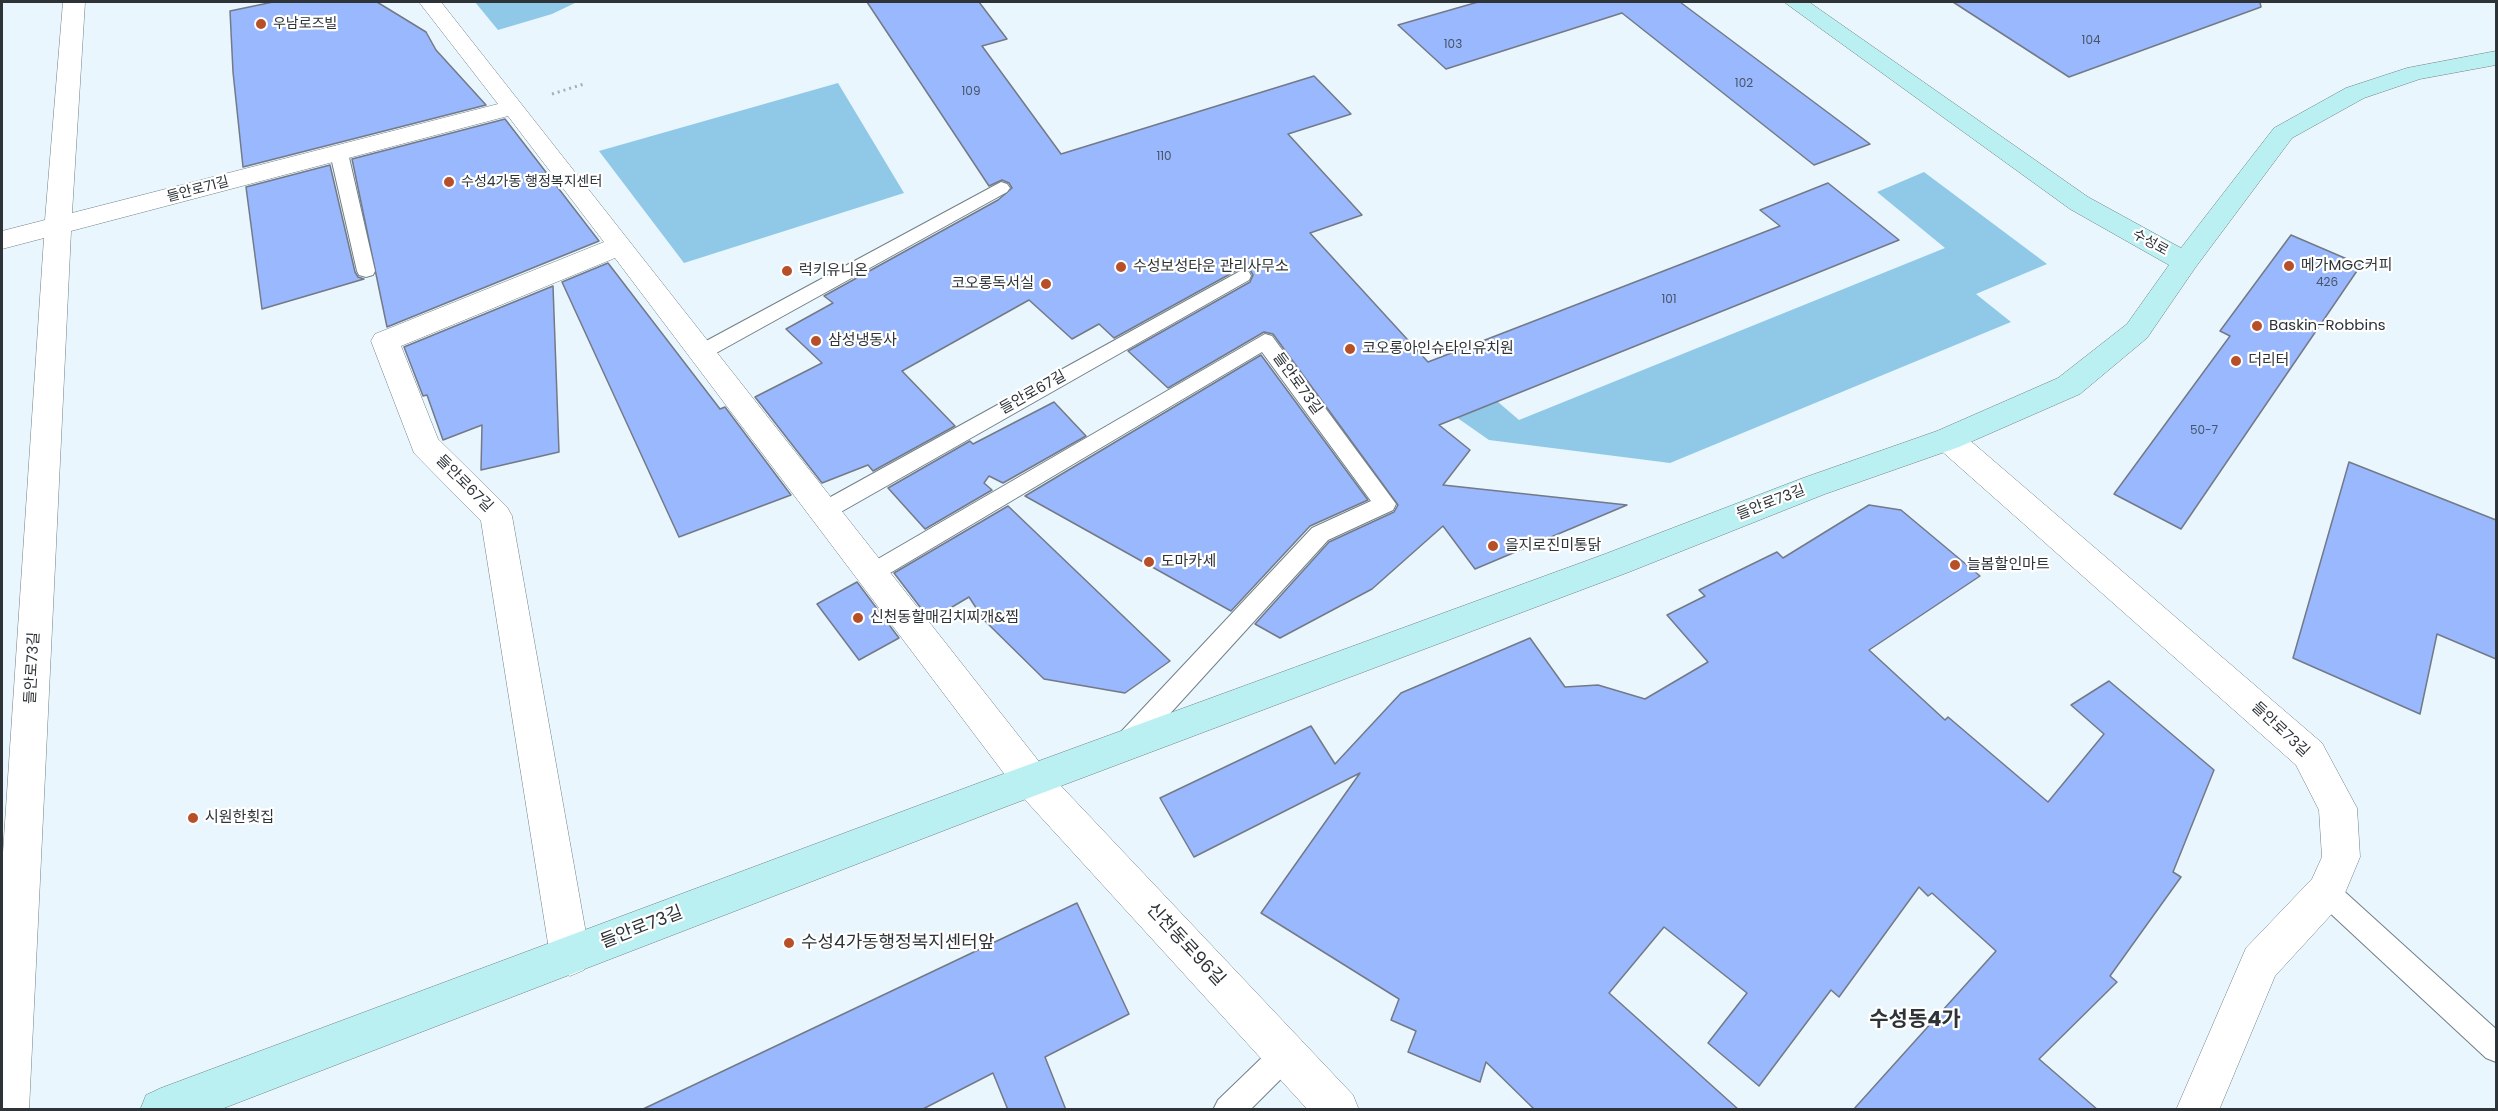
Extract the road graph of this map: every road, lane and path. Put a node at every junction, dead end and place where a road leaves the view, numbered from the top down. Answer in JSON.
{"nodes":[{"id":1,"x":74,"y":2,"type":"edge"},
{"id":2,"x":430,"y":2,"type":"edge"},
{"id":3,"x":1795,"y":2,"type":"edge"},
{"id":4,"x":2496,"y":58,"type":"edge"},
{"id":5,"x":514,"y":107,"type":"junction"},
{"id":6,"x":339,"y":153,"type":"junction"},
{"id":7,"x":1001,"y":188,"type":"dead end"},
{"id":8,"x":58,"y":226,"type":"junction"},
{"id":9,"x":2,"y":240,"type":"edge"},
{"id":10,"x":621,"y":246,"type":"junction"},
{"id":11,"x":2185,"y":262,"type":"junction"},
{"id":12,"x":366,"y":271,"type":"dead end"},
{"id":13,"x":1242,"y":276,"type":"dead end"},
{"id":14,"x":702,"y":352,"type":"junction"},
{"id":15,"x":1948,"y":439,"type":"junction"},
{"id":16,"x":824,"y":511,"type":"junction"},
{"id":17,"x":872,"y":573,"type":"junction"},
{"id":18,"x":1123,"y":747,"type":"junction"},
{"id":19,"x":1031,"y":780,"type":"junction"},
{"id":20,"x":2326,"y":892,"type":"junction"},
{"id":21,"x":570,"y":956,"type":"junction"},
{"id":22,"x":2496,"y":1048,"type":"edge"},
{"id":23,"x":1286,"y":1054,"type":"junction"},
{"id":24,"x":7,"y":1110,"type":"edge"},
{"id":25,"x":161,"y":1110,"type":"edge"},
{"id":26,"x":1228,"y":1110,"type":"edge"},
{"id":27,"x":1338,"y":1110,"type":"edge"},
{"id":28,"x":2197,"y":1110,"type":"edge"}],
"edges":[{"from":1,"to":8,"type":"street"},
{"from":2,"to":5,"type":"street"},
{"from":3,"to":11,"type":"street","name":"수성로"},
{"from":4,"to":11,"type":"street","name":"수성로"},
{"from":5,"to":6,"type":"street","name":"들안로71길"},
{"from":5,"to":10,"type":"street"},
{"from":6,"to":8,"type":"street","name":"들안로71길"},
{"from":6,"to":12,"type":"lane"},
{"from":7,"to":14,"type":"lane"},
{"from":8,"to":9,"type":"street","name":"들안로71길"},
{"from":8,"to":24,"type":"street","name":"들안로73길"},
{"from":10,"to":14,"type":"street"},
{"from":10,"to":21,"type":"street","name":"들안로67길"},
{"from":11,"to":15,"type":"street","name":"들안로73길"},
{"from":13,"to":16,"type":"lane","name":"들안로67길"},
{"from":14,"to":16,"type":"street"},
{"from":15,"to":18,"type":"street","name":"들안로73길"},
{"from":15,"to":20,"type":"street","name":"들안로73길"},
{"from":16,"to":17,"type":"street"},
{"from":17,"to":18,"type":"lane","name":"들안로73길"},
{"from":17,"to":19,"type":"street"},
{"from":18,"to":19,"type":"street","name":"들안로73길"},
{"from":19,"to":21,"type":"street","name":"들안로73길"},
{"from":19,"to":23,"type":"street","name":"신천동로96길"},
{"from":20,"to":22,"type":"lane"},
{"from":20,"to":28,"type":"street","name":"들안로73길"},
{"from":21,"to":25,"type":"street","name":"들안로73길"},
{"from":23,"to":26,"type":"lane"},
{"from":23,"to":27,"type":"street","name":"신천동로96길"}]}
